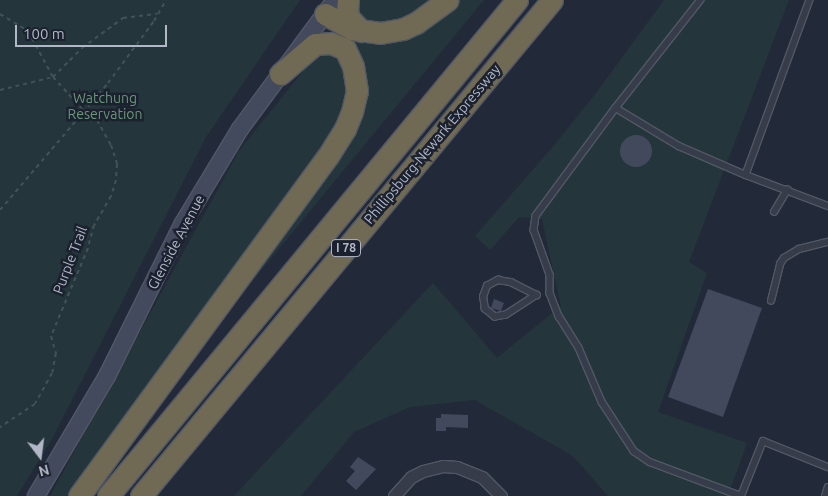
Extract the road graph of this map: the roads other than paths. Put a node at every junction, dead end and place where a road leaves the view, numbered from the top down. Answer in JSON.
{"nodes":[{"id":1,"x":348,"y":0,"type":"edge"},
{"id":2,"x":448,"y":0,"type":"edge"},
{"id":3,"x":517,"y":0,"type":"edge"},
{"id":4,"x":552,"y":0,"type":"edge"},
{"id":5,"x":701,"y":0,"type":"edge"},
{"id":6,"x":810,"y":0,"type":"edge"},
{"id":7,"x":326,"y":12,"type":"edge"},
{"id":8,"x":361,"y":31,"type":"junction"},
{"id":9,"x":345,"y":49,"type":"junction"},
{"id":10,"x":280,"y":74,"type":"junction"},
{"id":11,"x":616,"y":108,"type":"junction"},
{"id":12,"x":746,"y":175,"type":"junction"},
{"id":13,"x":787,"y":190,"type":"junction"},
{"id":14,"x":828,"y":206,"type":"edge"},
{"id":15,"x":774,"y":212,"type":"dead end"},
{"id":16,"x":828,"y":242,"type":"edge"},
{"id":17,"x":550,"y":294,"type":"junction"},
{"id":18,"x":537,"y":295,"type":"junction"},
{"id":19,"x":771,"y":302,"type":"dead end"},
{"id":20,"x":828,"y":467,"type":"edge"},
{"id":21,"x":828,"y":487,"type":"edge"},
{"id":22,"x":36,"y":496,"type":"edge"},
{"id":23,"x":78,"y":496,"type":"edge"},
{"id":24,"x":108,"y":496,"type":"edge"},
{"id":25,"x":141,"y":496,"type":"edge"},
{"id":26,"x":394,"y":496,"type":"edge"},
{"id":27,"x":501,"y":496,"type":"edge"},
{"id":28,"x":741,"y":496,"type":"edge"},
{"id":29,"x":824,"y":496,"type":"edge"}],
"edges":[{"from":1,"to":8,"type":"highway"},
{"from":2,"to":8,"type":"highway"},
{"from":3,"to":24,"type":"highway","name":"Phillipsburg-Newark Expressway","number":"I 78"},
{"from":4,"to":25,"type":"highway","name":"Phillipsburg-Newark Expressway","number":"I 78"},
{"from":5,"to":11,"type":"lane"},
{"from":6,"to":12,"type":"lane"},
{"from":7,"to":8,"type":"highway"},
{"from":7,"to":9,"type":"highway"},
{"from":7,"to":10,"type":"main road","name":"Glenside Avenue"},
{"from":9,"to":10,"type":"highway"},
{"from":9,"to":23,"type":"highway"},
{"from":10,"to":22,"type":"main road","name":"Glenside Avenue"},
{"from":11,"to":12,"type":"lane"},
{"from":11,"to":17,"type":"lane"},
{"from":12,"to":13,"type":"lane"},
{"from":13,"to":14,"type":"lane"},
{"from":13,"to":15,"type":"lane"},
{"from":16,"to":19,"type":"lane"},
{"from":17,"to":18,"type":"lane"},
{"from":17,"to":28,"type":"lane"},
{"from":18,"to":18,"type":"lane"},
{"from":20,"to":28,"type":"lane"},
{"from":21,"to":29,"type":"lane"},
{"from":26,"to":27,"type":"street"}]}
